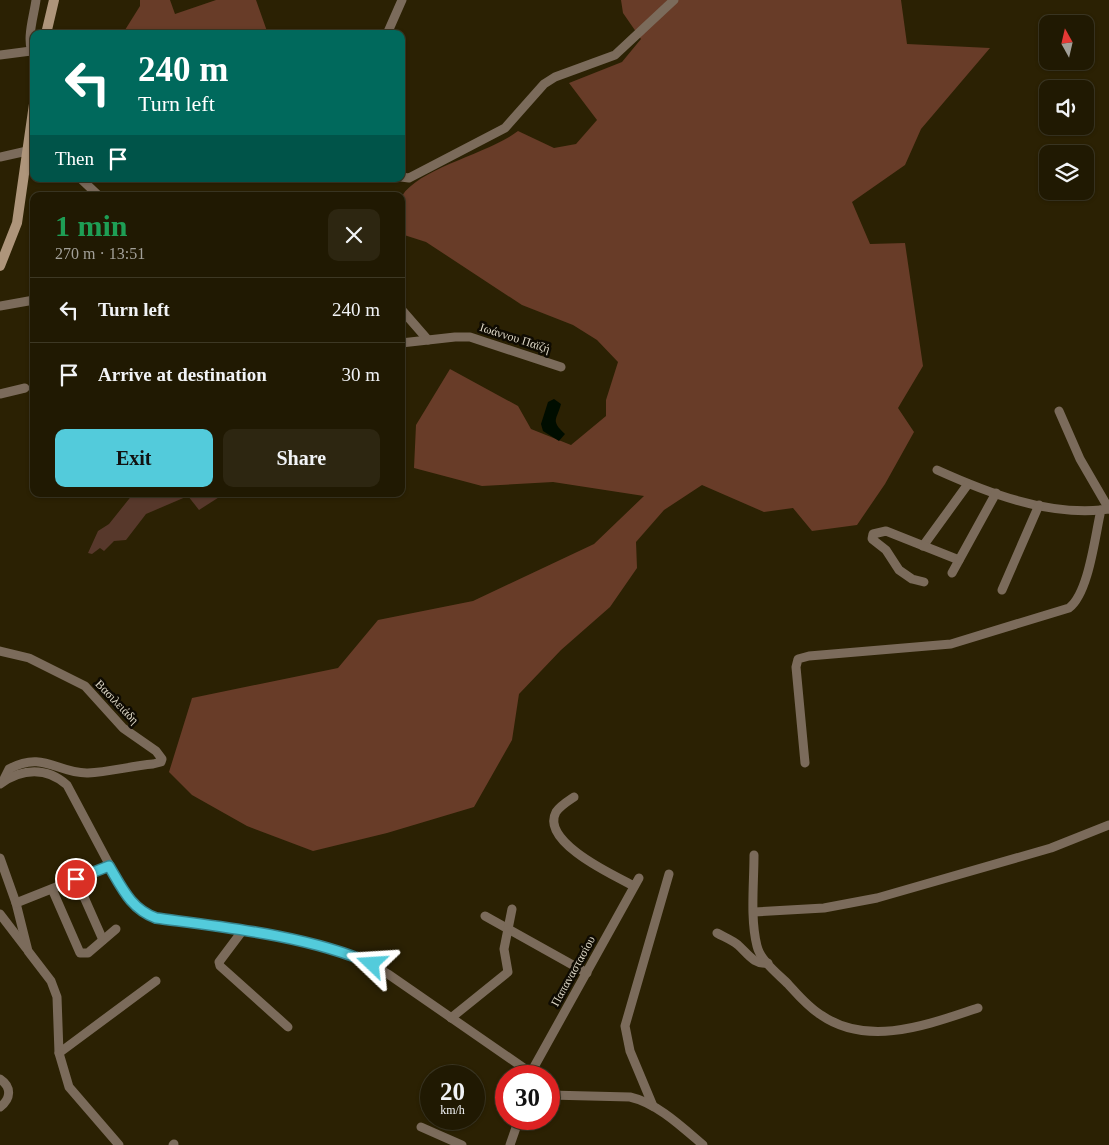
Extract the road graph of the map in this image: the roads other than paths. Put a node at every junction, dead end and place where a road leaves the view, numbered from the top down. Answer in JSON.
{"nodes":[{"id":1,"x":36,"y":0,"type":"edge"},
{"id":2,"x":54,"y":0,"type":"edge"},
{"id":3,"x":402,"y":0,"type":"edge"},
{"id":4,"x":674,"y":0,"type":"edge"},
{"id":5,"x":31,"y":30,"type":"edge"},
{"id":6,"x":47,"y":30,"type":"edge"},
{"id":7,"x":389,"y":30,"type":"edge"},
{"id":8,"x":30,"y":53,"type":"edge"},
{"id":9,"x":0,"y":55,"type":"edge"},
{"id":10,"x":30,"y":131,"type":"edge"},
{"id":11,"x":27,"y":151,"type":"junction"},
{"id":12,"x":0,"y":156,"type":"edge"},
{"id":13,"x":405,"y":178,"type":"edge"},
{"id":14,"x":84,"y":182,"type":"edge"},
{"id":15,"x":95,"y":192,"type":"edge"},
{"id":16,"x":0,"y":266,"type":"edge"},
{"id":17,"x":30,"y":301,"type":"edge"},
{"id":18,"x":3,"y":304,"type":"edge"},
{"id":19,"x":405,"y":314,"type":"edge"},
{"id":20,"x":428,"y":340,"type":"junction"},
{"id":21,"x":405,"y":343,"type":"edge"},
{"id":22,"x":561,"y":367,"type":"dead end"},
{"id":23,"x":25,"y":388,"type":"dead end"},
{"id":24,"x":0,"y":394,"type":"edge"},
{"id":25,"x":1059,"y":411,"type":"dead end"},
{"id":26,"x":937,"y":470,"type":"dead end"},
{"id":27,"x":968,"y":484,"type":"junction"},
{"id":28,"x":996,"y":493,"type":"junction"},
{"id":29,"x":1039,"y":505,"type":"junction"},
{"id":30,"x":1106,"y":510,"type":"edge"},
{"id":31,"x":923,"y":546,"type":"junction"},
{"id":32,"x":959,"y":560,"type":"junction"},
{"id":33,"x":952,"y":573,"type":"dead end"},
{"id":34,"x":924,"y":582,"type":"dead end"},
{"id":35,"x":1002,"y":590,"type":"dead end"},
{"id":36,"x":0,"y":651,"type":"edge"},
{"id":37,"x":805,"y":763,"type":"dead end"},
{"id":38,"x":1,"y":782,"type":"edge"},
{"id":39,"x":574,"y":797,"type":"dead end"},
{"id":40,"x":1109,"y":825,"type":"edge"},
{"id":41,"x":754,"y":855,"type":"dead end"},
{"id":42,"x":0,"y":858,"type":"edge"},
{"id":43,"x":109,"y":866,"type":"junction"},
{"id":44,"x":669,"y":874,"type":"dead end"},
{"id":45,"x":639,"y":878,"type":"dead end"},
{"id":46,"x":76,"y":879,"type":"junction"},
{"id":47,"x":634,"y":886,"type":"junction"},
{"id":48,"x":52,"y":889,"type":"junction"},
{"id":49,"x":16,"y":903,"type":"junction"},
{"id":50,"x":512,"y":909,"type":"dead end"},
{"id":51,"x":754,"y":912,"type":"junction"},
{"id":52,"x":0,"y":914,"type":"edge"},
{"id":53,"x":485,"y":916,"type":"dead end"},
{"id":54,"x":116,"y":930,"type":"dead end"},
{"id":55,"x":244,"y":930,"type":"junction"},
{"id":56,"x":509,"y":931,"type":"junction"},
{"id":57,"x":717,"y":934,"type":"dead end"},
{"id":58,"x":104,"y":940,"type":"junction"},
{"id":59,"x":28,"y":951,"type":"junction"},
{"id":60,"x":768,"y":963,"type":"junction"},
{"id":61,"x":587,"y":973,"type":"junction"},
{"id":62,"x":156,"y":981,"type":"dead end"},
{"id":63,"x":978,"y":1008,"type":"dead end"},
{"id":64,"x":451,"y":1018,"type":"junction"},
{"id":65,"x":288,"y":1027,"type":"dead end"},
{"id":66,"x":59,"y":1053,"type":"junction"},
{"id":67,"x":516,"y":1065,"type":"edge"},
{"id":68,"x":536,"y":1065,"type":"edge"},
{"id":69,"x":0,"y":1080,"type":"edge"},
{"id":70,"x":560,"y":1095,"type":"edge"},
{"id":71,"x":653,"y":1106,"type":"junction"},
{"id":72,"x":0,"y":1107,"type":"edge"},
{"id":73,"x":428,"y":1130,"type":"edge"},
{"id":74,"x":515,"y":1130,"type":"edge"},
{"id":75,"x":119,"y":1145,"type":"edge"},
{"id":76,"x":462,"y":1145,"type":"edge"},
{"id":77,"x":510,"y":1145,"type":"edge"},
{"id":78,"x":703,"y":1145,"type":"edge"}],
"edges":[{"from":1,"to":5,"type":"street"},
{"from":2,"to":6,"type":"main road"},
{"from":3,"to":7,"type":"street"},
{"from":4,"to":13,"type":"street"},
{"from":8,"to":9,"type":"street"},
{"from":10,"to":11,"type":"main road"},
{"from":11,"to":12,"type":"street"},
{"from":11,"to":16,"type":"main road"},
{"from":14,"to":15,"type":"street"},
{"from":17,"to":18,"type":"street"},
{"from":19,"to":20,"type":"street"},
{"from":20,"to":21,"type":"street","name":"Ιωάννου Παϊζή"},
{"from":20,"to":22,"type":"street","name":"Ιωάννου Παϊζή"},
{"from":23,"to":24,"type":"street"},
{"from":25,"to":30,"type":"street"},
{"from":26,"to":27,"type":"street"},
{"from":27,"to":28,"type":"street"},
{"from":27,"to":31,"type":"street"},
{"from":28,"to":29,"type":"street"},
{"from":28,"to":32,"type":"street"},
{"from":29,"to":30,"type":"street"},
{"from":29,"to":35,"type":"street"},
{"from":30,"to":37,"type":"street"},
{"from":31,"to":32,"type":"street"},
{"from":31,"to":34,"type":"street"},
{"from":32,"to":33,"type":"street"},
{"from":36,"to":38,"type":"street","name":"Βασιλειάδη"},
{"from":38,"to":43,"type":"street"},
{"from":39,"to":47,"type":"street"},
{"from":40,"to":51,"type":"street"},
{"from":41,"to":51,"type":"street"},
{"from":42,"to":49,"type":"street"},
{"from":43,"to":46,"type":"street"},
{"from":43,"to":55,"type":"street"},
{"from":44,"to":71,"type":"street"},
{"from":45,"to":47,"type":"street","name":"Παπαναστασίου"},
{"from":46,"to":48,"type":"street"},
{"from":46,"to":58,"type":"street"},
{"from":47,"to":61,"type":"street","name":"Παπαναστασίου"},
{"from":48,"to":49,"type":"street"},
{"from":48,"to":58,"type":"street"},
{"from":49,"to":59,"type":"street"},
{"from":50,"to":56,"type":"street"},
{"from":51,"to":60,"type":"street"},
{"from":52,"to":59,"type":"street"},
{"from":53,"to":56,"type":"street"},
{"from":54,"to":58,"type":"street"},
{"from":55,"to":64,"type":"street"},
{"from":55,"to":65,"type":"street"},
{"from":56,"to":61,"type":"street"},
{"from":56,"to":64,"type":"street"},
{"from":57,"to":60,"type":"street"},
{"from":59,"to":66,"type":"street"},
{"from":60,"to":63,"type":"street"},
{"from":61,"to":68,"type":"street","name":"Παπαναστασίου"},
{"from":62,"to":66,"type":"street"},
{"from":64,"to":67,"type":"street"},
{"from":66,"to":75,"type":"street"},
{"from":69,"to":72,"type":"street"},
{"from":70,"to":71,"type":"street"},
{"from":71,"to":78,"type":"street"},
{"from":73,"to":76,"type":"street"},
{"from":74,"to":77,"type":"street"}]}
